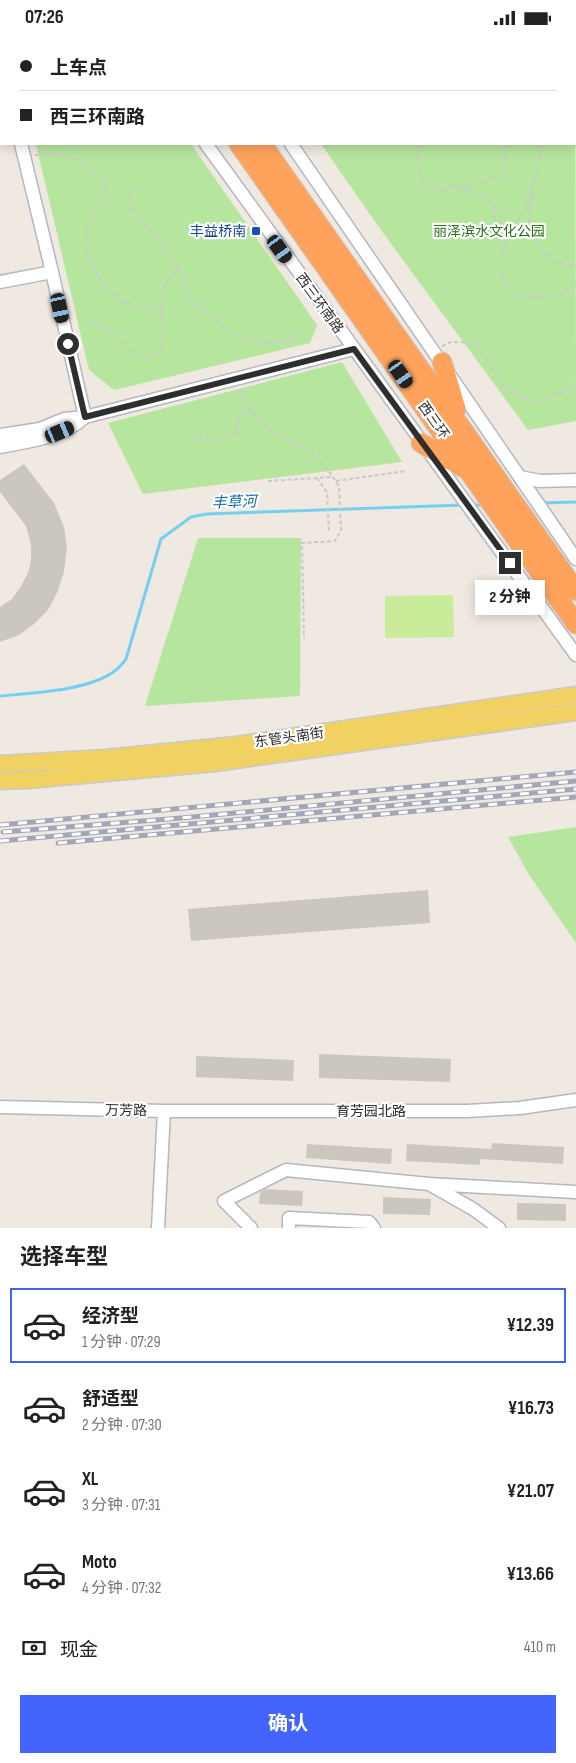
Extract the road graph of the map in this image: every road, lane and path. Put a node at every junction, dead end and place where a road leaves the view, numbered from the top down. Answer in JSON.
{"nodes":[{"id":1,"x":21,"y":145,"type":"edge"},
{"id":2,"x":207,"y":145,"type":"edge"},
{"id":3,"x":240,"y":145,"type":"edge"},
{"id":4,"x":263,"y":145,"type":"edge"},
{"id":5,"x":292,"y":145,"type":"edge"},
{"id":6,"x":421,"y":145,"type":"edge"},
{"id":7,"x":506,"y":145,"type":"edge"},
{"id":8,"x":543,"y":145,"type":"edge"},
{"id":9,"x":32,"y":155,"type":"dead end"},
{"id":10,"x":135,"y":184,"type":"dead end"},
{"id":11,"x":453,"y":187,"type":"junction"},
{"id":12,"x":534,"y":187,"type":"junction"},
{"id":13,"x":508,"y":236,"type":"junction"},
{"id":14,"x":576,"y":266,"type":"edge"},
{"id":15,"x":178,"y":269,"type":"junction"},
{"id":16,"x":52,"y":272,"type":"junction"},
{"id":17,"x":0,"y":282,"type":"edge"},
{"id":18,"x":576,"y":287,"type":"edge"},
{"id":19,"x":161,"y":309,"type":"junction"},
{"id":20,"x":88,"y":321,"type":"dead end"},
{"id":21,"x":300,"y":332,"type":"dead end"},
{"id":22,"x":354,"y":349,"type":"junction"},
{"id":23,"x":437,"y":356,"type":"junction"},
{"id":24,"x":235,"y":379,"type":"junction"},
{"id":25,"x":576,"y":387,"type":"edge"},
{"id":26,"x":250,"y":408,"type":"junction"},
{"id":27,"x":85,"y":417,"type":"junction"},
{"id":28,"x":462,"y":427,"type":"junction"},
{"id":29,"x":0,"y":435,"type":"edge"},
{"id":30,"x":192,"y":437,"type":"dead end"},
{"id":31,"x":421,"y":443,"type":"junction"},
{"id":32,"x":0,"y":447,"type":"edge"},
{"id":33,"x":406,"y":471,"type":"dead end"},
{"id":34,"x":469,"y":471,"type":"junction"},
{"id":35,"x":332,"y":477,"type":"junction"},
{"id":36,"x":520,"y":477,"type":"junction"},
{"id":37,"x":317,"y":478,"type":"junction"},
{"id":38,"x":576,"y":480,"type":"edge"},
{"id":39,"x":268,"y":481,"type":"dead end"},
{"id":40,"x":336,"y":481,"type":"junction"},
{"id":41,"x":329,"y":532,"type":"dead end"},
{"id":42,"x":576,"y":559,"type":"edge"},
{"id":43,"x":576,"y":591,"type":"edge"},
{"id":44,"x":576,"y":624,"type":"edge"},
{"id":45,"x":304,"y":639,"type":"dead end"},
{"id":46,"x":576,"y":655,"type":"edge"},
{"id":47,"x":576,"y":695,"type":"edge"},
{"id":48,"x":576,"y":712,"type":"edge"},
{"id":49,"x":0,"y":764,"type":"edge"},
{"id":50,"x":0,"y":781,"type":"edge"},
{"id":51,"x":576,"y":1100,"type":"edge"},
{"id":52,"x":0,"y":1107,"type":"edge"},
{"id":53,"x":164,"y":1111,"type":"junction"},
{"id":54,"x":429,"y":1184,"type":"junction"},
{"id":55,"x":575,"y":1192,"type":"edge"},
{"id":56,"x":158,"y":1228,"type":"edge"},
{"id":57,"x":251,"y":1228,"type":"edge"},
{"id":58,"x":289,"y":1228,"type":"edge"},
{"id":59,"x":374,"y":1228,"type":"edge"},
{"id":60,"x":499,"y":1228,"type":"edge"}],
"edges":[{"from":1,"to":16,"type":"street"},
{"from":2,"to":22,"type":"street","name":"西三环南路"},
{"from":3,"to":34,"type":"highway","name":"西三环"},
{"from":4,"to":28,"type":"highway","name":"西三环"},
{"from":5,"to":23,"type":"street"},
{"from":6,"to":11,"type":"path"},
{"from":7,"to":11,"type":"path"},
{"from":8,"to":12,"type":"path"},
{"from":9,"to":19,"type":"path"},
{"from":10,"to":15,"type":"path"},
{"from":11,"to":13,"type":"path"},
{"from":12,"to":13,"type":"path"},
{"from":12,"to":14,"type":"path"},
{"from":13,"to":18,"type":"path"},
{"from":15,"to":19,"type":"path"},
{"from":15,"to":21,"type":"path"},
{"from":16,"to":17,"type":"street"},
{"from":16,"to":27,"type":"street"},
{"from":19,"to":20,"type":"path"},
{"from":22,"to":24,"type":"street"},
{"from":22,"to":31,"type":"street","name":"西三环南路"},
{"from":23,"to":25,"type":"path"},
{"from":23,"to":28,"type":"highway"},
{"from":23,"to":36,"type":"street"},
{"from":24,"to":26,"type":"path"},
{"from":24,"to":27,"type":"street"},
{"from":26,"to":30,"type":"path"},
{"from":26,"to":35,"type":"path"},
{"from":27,"to":29,"type":"street"},
{"from":27,"to":32,"type":"street"},
{"from":28,"to":43,"type":"highway","name":"西三环"},
{"from":31,"to":34,"type":"highway"},
{"from":31,"to":46,"type":"street","name":"西三环南路"},
{"from":33,"to":40,"type":"path"},
{"from":34,"to":44,"type":"highway","name":"西三环"},
{"from":35,"to":37,"type":"path"},
{"from":35,"to":40,"type":"path"},
{"from":36,"to":38,"type":"street"},
{"from":36,"to":42,"type":"street"},
{"from":37,"to":39,"type":"path"},
{"from":37,"to":41,"type":"path"},
{"from":40,"to":45,"type":"path"},
{"from":47,"to":49,"type":"main road","name":"东管头南街"},
{"from":48,"to":50,"type":"main road","name":"东管头南街"},
{"from":51,"to":53,"type":"street","name":"育芳园北路"},
{"from":52,"to":53,"type":"street","name":"万芳路"},
{"from":53,"to":56,"type":"street","name":"万芳路"},
{"from":54,"to":55,"type":"street"},
{"from":54,"to":57,"type":"street"},
{"from":54,"to":60,"type":"street"},
{"from":58,"to":59,"type":"street"}]}
